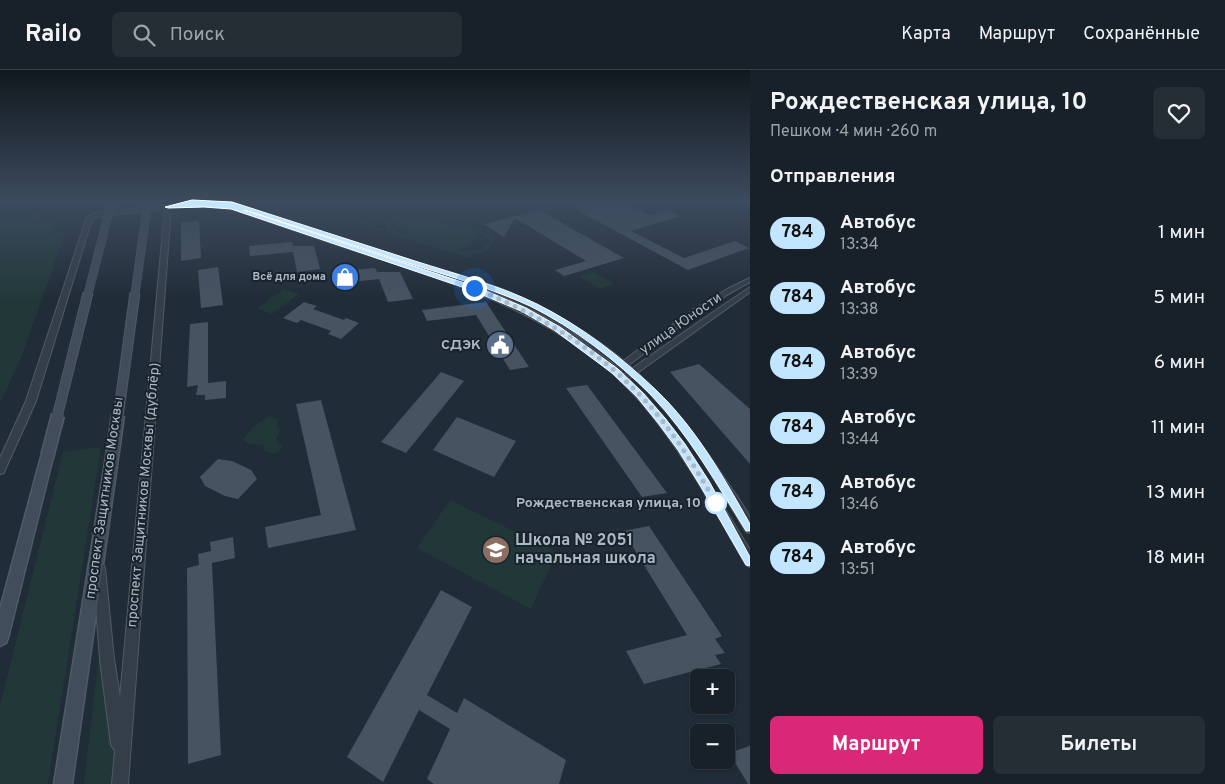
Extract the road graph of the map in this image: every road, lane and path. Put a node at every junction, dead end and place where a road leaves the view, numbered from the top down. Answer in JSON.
{"nodes":[{"id":1,"x":84,"y":233,"type":"edge"},
{"id":2,"x":103,"y":233,"type":"edge"},
{"id":3,"x":143,"y":233,"type":"edge"},
{"id":4,"x":169,"y":233,"type":"edge"},
{"id":5,"x":308,"y":233,"type":"edge"},
{"id":6,"x":323,"y":233,"type":"edge"},
{"id":7,"x":750,"y":280,"type":"edge"},
{"id":8,"x":750,"y":289,"type":"edge"},
{"id":9,"x":704,"y":304,"type":"junction"},
{"id":10,"x":720,"y":311,"type":"junction"},
{"id":11,"x":619,"y":368,"type":"junction"},
{"id":12,"x":627,"y":375,"type":"junction"},
{"id":13,"x":0,"y":470,"type":"edge"},
{"id":14,"x":750,"y":528,"type":"edge"},
{"id":15,"x":98,"y":549,"type":"junction"},
{"id":16,"x":750,"y":561,"type":"edge"},
{"id":17,"x":13,"y":592,"type":"junction"},
{"id":18,"x":0,"y":616,"type":"edge"},
{"id":19,"x":0,"y":638,"type":"edge"},
{"id":20,"x":122,"y":766,"type":"junction"},
{"id":21,"x":63,"y":784,"type":"edge"},
{"id":22,"x":120,"y":784,"type":"edge"}],
"edges":[{"from":1,"to":13,"type":"street"},
{"from":2,"to":17,"type":"main road","bridge":true},
{"from":3,"to":15,"type":"main road","name":"проспект Защитников Москвы","bridge":true},
{"from":4,"to":20,"type":"street","name":"проспект Защитников Москвы (дублёр)"},
{"from":5,"to":11,"type":"street"},
{"from":6,"to":11,"type":"street"},
{"from":7,"to":9,"type":"street","name":"улица Юности"},
{"from":8,"to":10,"type":"street","name":"улица Юности"},
{"from":9,"to":10,"type":"street"},
{"from":9,"to":11,"type":"street","name":"улица Юности"},
{"from":10,"to":12,"type":"street","name":"улица Юности"},
{"from":11,"to":12,"type":"street"},
{"from":12,"to":14,"type":"street"},
{"from":12,"to":16,"type":"street"},
{"from":15,"to":20,"type":"street"},
{"from":15,"to":21,"type":"main road","name":"проспект Защитников Москвы"},
{"from":17,"to":18,"type":"street"},
{"from":17,"to":19,"type":"main road"},
{"from":20,"to":22,"type":"street","name":"проспект Защитников Москвы (дублёр)"}]}
